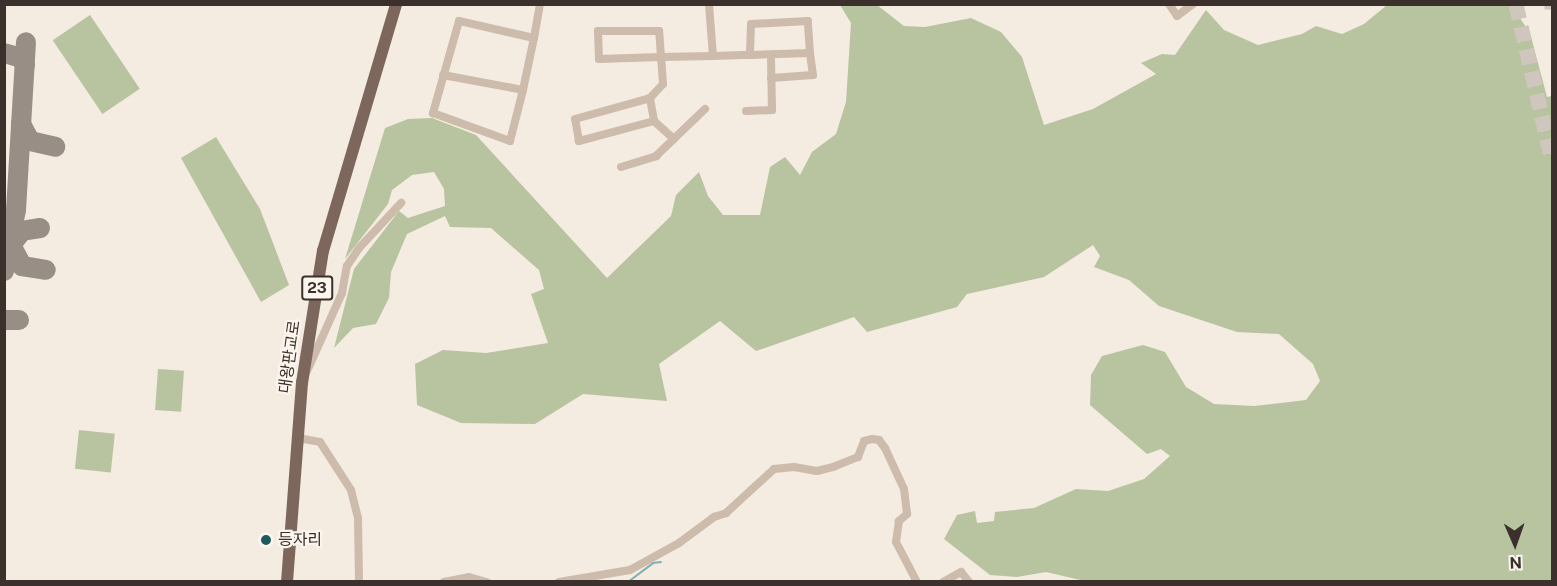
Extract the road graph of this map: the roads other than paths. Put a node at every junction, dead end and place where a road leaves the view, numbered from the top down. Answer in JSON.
{"nodes":[{"id":1,"x":396,"y":4,"type":"edge"},
{"id":2,"x":540,"y":4,"type":"edge"},
{"id":3,"x":709,"y":4,"type":"edge"},
{"id":4,"x":1169,"y":4,"type":"edge"},
{"id":5,"x":1193,"y":4,"type":"edge"},
{"id":6,"x":534,"y":38,"type":"junction"},
{"id":7,"x":810,"y":53,"type":"junction"},
{"id":8,"x":750,"y":55,"type":"junction"},
{"id":9,"x":713,"y":56,"type":"junction"},
{"id":10,"x":661,"y":57,"type":"junction"},
{"id":11,"x":771,"y":60,"type":"dead end"},
{"id":12,"x":442,"y":75,"type":"junction"},
{"id":13,"x":771,"y":78,"type":"junction"},
{"id":14,"x":523,"y":90,"type":"junction"},
{"id":15,"x":650,"y":98,"type":"junction"},
{"id":16,"x":705,"y":109,"type":"dead end"},
{"id":17,"x":747,"y":111,"type":"dead end"},
{"id":18,"x":654,"y":121,"type":"junction"},
{"id":19,"x":674,"y":139,"type":"junction"},
{"id":20,"x":621,"y":167,"type":"dead end"},
{"id":21,"x":401,"y":203,"type":"dead end"},
{"id":22,"x":302,"y":383,"type":"junction"},
{"id":23,"x":298,"y":438,"type":"junction"},
{"id":24,"x":286,"y":582,"type":"edge"},
{"id":25,"x":359,"y":582,"type":"edge"},
{"id":26,"x":444,"y":582,"type":"edge"},
{"id":27,"x":487,"y":582,"type":"edge"},
{"id":28,"x":559,"y":582,"type":"edge"},
{"id":29,"x":917,"y":582,"type":"edge"},
{"id":30,"x":943,"y":582,"type":"edge"},
{"id":31,"x":969,"y":582,"type":"edge"}],
"edges":[{"from":1,"to":22,"type":"main road","name":"대왕판교로","number":"23"},
{"from":2,"to":6,"type":"street"},
{"from":3,"to":9,"type":"street"},
{"from":4,"to":5,"type":"street"},
{"from":6,"to":12,"type":"street"},
{"from":6,"to":14,"type":"street"},
{"from":7,"to":8,"type":"street"},
{"from":7,"to":8,"type":"street"},
{"from":7,"to":13,"type":"street"},
{"from":8,"to":9,"type":"street"},
{"from":9,"to":10,"type":"street"},
{"from":10,"to":10,"type":"street"},
{"from":10,"to":15,"type":"street"},
{"from":11,"to":13,"type":"street"},
{"from":12,"to":14,"type":"street"},
{"from":12,"to":14,"type":"street"},
{"from":13,"to":17,"type":"street"},
{"from":15,"to":18,"type":"street"},
{"from":15,"to":18,"type":"street"},
{"from":16,"to":19,"type":"street"},
{"from":18,"to":19,"type":"street"},
{"from":19,"to":20,"type":"street"},
{"from":21,"to":22,"type":"street"},
{"from":22,"to":23,"type":"main road","name":"대왕판교로","number":"23"},
{"from":23,"to":24,"type":"main road","name":"대왕판교로","number":"23"},
{"from":23,"to":25,"type":"street"},
{"from":26,"to":27,"type":"street"},
{"from":28,"to":29,"type":"street"},
{"from":30,"to":31,"type":"street"}]}
